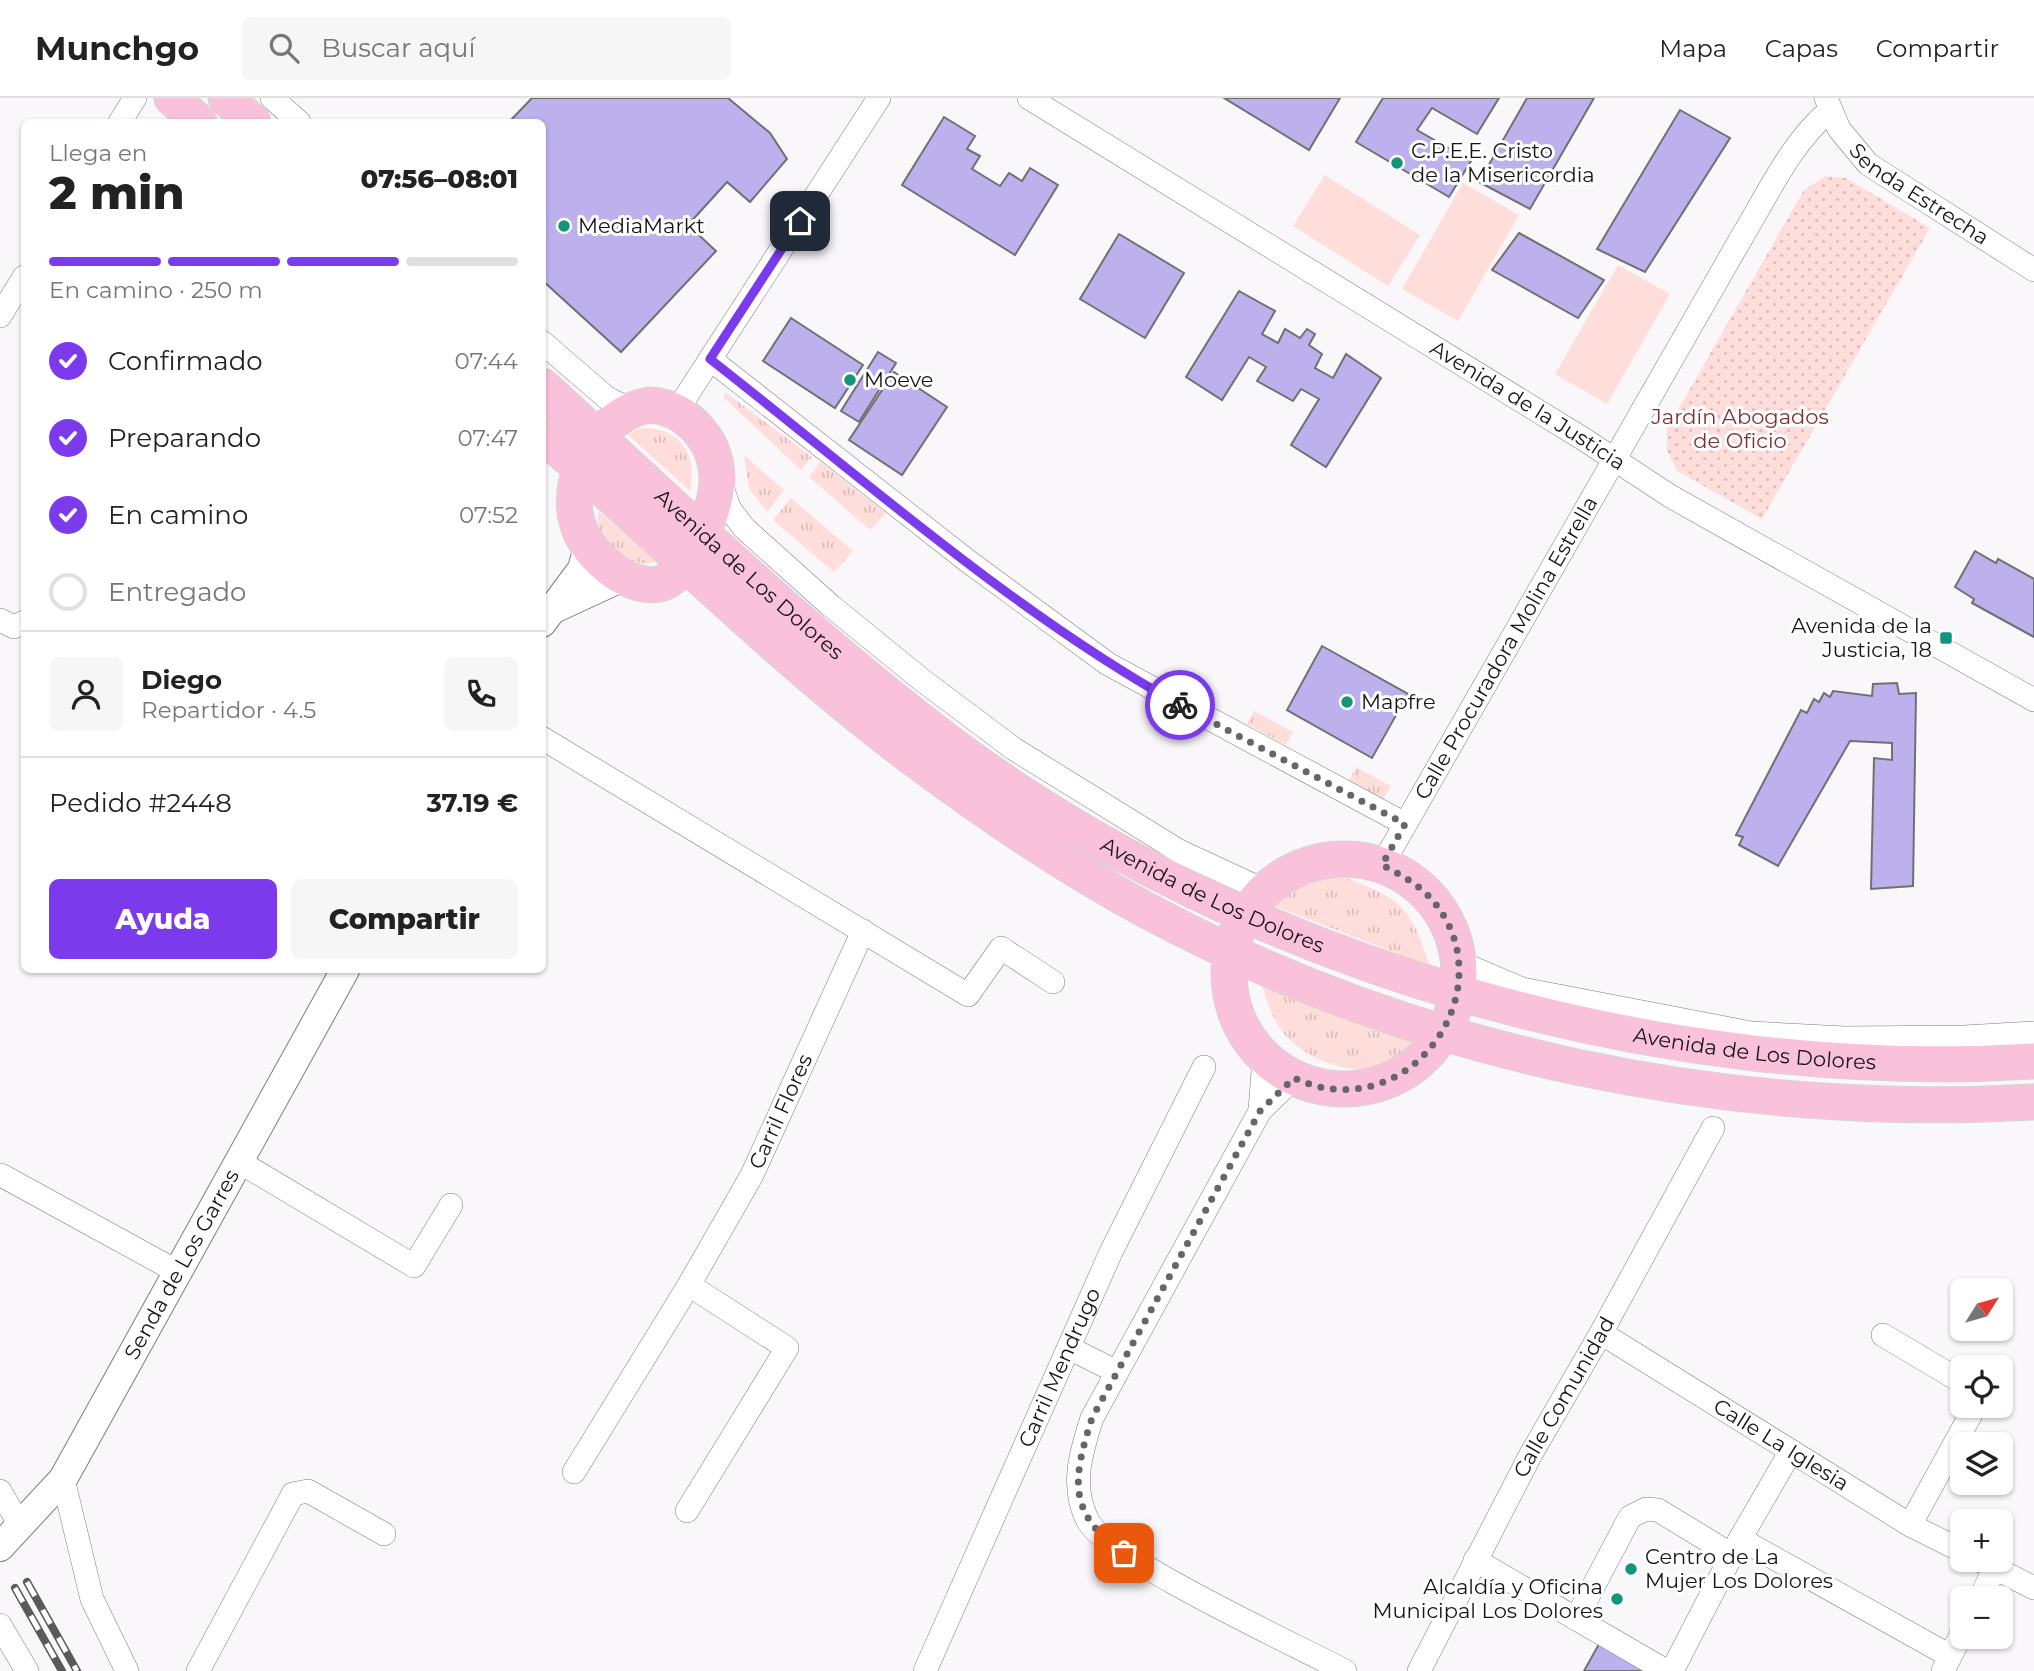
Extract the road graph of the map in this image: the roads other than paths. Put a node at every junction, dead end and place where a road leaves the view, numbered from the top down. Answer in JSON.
{"nodes":[{"id":1,"x":135,"y":98,"type":"edge"},
{"id":2,"x":172,"y":98,"type":"edge"},
{"id":3,"x":226,"y":98,"type":"edge"},
{"id":4,"x":272,"y":98,"type":"edge"},
{"id":5,"x":879,"y":98,"type":"edge"},
{"id":6,"x":1029,"y":98,"type":"edge"},
{"id":7,"x":1828,"y":104,"type":"edge"},
{"id":8,"x":122,"y":119,"type":"edge"},
{"id":9,"x":196,"y":119,"type":"edge"},
{"id":10,"x":250,"y":119,"type":"edge"},
{"id":11,"x":296,"y":119,"type":"edge"},
{"id":12,"x":2034,"y":270,"type":"edge"},
{"id":13,"x":21,"y":282,"type":"edge"},
{"id":14,"x":0,"y":316,"type":"edge"},
{"id":15,"x":546,"y":345,"type":"edge"},
{"id":16,"x":710,"y":359,"type":"junction"},
{"id":17,"x":546,"y":390,"type":"edge"},
{"id":18,"x":629,"y":409,"type":"junction"},
{"id":19,"x":676,"y":412,"type":"junction"},
{"id":20,"x":546,"y":437,"type":"edge"},
{"id":21,"x":599,"y":438,"type":"junction"},
{"id":22,"x":1613,"y":460,"type":"junction"},
{"id":23,"x":581,"y":468,"type":"junction"},
{"id":24,"x":719,"y":474,"type":"junction"},
{"id":25,"x":703,"y":532,"type":"junction"},
{"id":26,"x":588,"y":547,"type":"junction"},
{"id":27,"x":685,"y":563,"type":"junction"},
{"id":28,"x":623,"y":577,"type":"junction"},
{"id":29,"x":548,"y":616,"type":"edge"},
{"id":30,"x":0,"y":620,"type":"edge"},
{"id":31,"x":21,"y":623,"type":"edge"},
{"id":32,"x":2034,"y":700,"type":"edge"},
{"id":33,"x":546,"y":740,"type":"edge"},
{"id":34,"x":1405,"y":824,"type":"junction"},
{"id":35,"x":1382,"y":865,"type":"junction"},
{"id":36,"x":1254,"y":902,"type":"junction"},
{"id":37,"x":863,"y":931,"type":"junction"},
{"id":38,"x":1230,"y":950,"type":"junction"},
{"id":39,"x":343,"y":973,"type":"edge"},
{"id":40,"x":1458,"y":977,"type":"junction"},
{"id":41,"x":1053,"y":982,"type":"dead end"},
{"id":42,"x":1444,"y":1032,"type":"junction"},
{"id":43,"x":2034,"y":1033,"type":"edge"},
{"id":44,"x":1264,"y":1058,"type":"junction"},
{"id":45,"x":2034,"y":1061,"type":"edge"},
{"id":46,"x":1203,"y":1067,"type":"dead end"},
{"id":47,"x":1294,"y":1078,"type":"junction"},
{"id":48,"x":2034,"y":1102,"type":"edge"},
{"id":49,"x":1260,"y":1111,"type":"junction"},
{"id":50,"x":1713,"y":1128,"type":"dead end"},
{"id":51,"x":238,"y":1161,"type":"junction"},
{"id":52,"x":1,"y":1175,"type":"edge"},
{"id":53,"x":451,"y":1205,"type":"dead end"},
{"id":54,"x":178,"y":1272,"type":"junction"},
{"id":55,"x":689,"y":1285,"type":"junction"},
{"id":56,"x":1601,"y":1333,"type":"junction"},
{"id":57,"x":1883,"y":1335,"type":"dead end"},
{"id":58,"x":1069,"y":1348,"type":"junction"},
{"id":59,"x":1117,"y":1372,"type":"junction"},
{"id":60,"x":1950,"y":1375,"type":"edge"},
{"id":61,"x":1969,"y":1418,"type":"edge"},
{"id":62,"x":1791,"y":1451,"type":"junction"},
{"id":63,"x":574,"y":1472,"type":"dead end"},
{"id":64,"x":62,"y":1479,"type":"junction"},
{"id":65,"x":0,"y":1491,"type":"edge"},
{"id":66,"x":687,"y":1511,"type":"dead end"},
{"id":67,"x":1910,"y":1525,"type":"junction"},
{"id":68,"x":21,"y":1527,"type":"junction"},
{"id":69,"x":384,"y":1534,"type":"dead end"},
{"id":70,"x":1950,"y":1545,"type":"edge"},
{"id":71,"x":0,"y":1547,"type":"edge"},
{"id":72,"x":1736,"y":1547,"type":"junction"},
{"id":73,"x":1475,"y":1560,"type":"junction"},
{"id":74,"x":2002,"y":1572,"type":"edge"},
{"id":75,"x":2034,"y":1588,"type":"edge"},
{"id":76,"x":1576,"y":1619,"type":"junction"},
{"id":77,"x":0,"y":1625,"type":"edge"},
{"id":78,"x":1947,"y":1663,"type":"edge"},
{"id":79,"x":27,"y":1671,"type":"edge"},
{"id":80,"x":127,"y":1671,"type":"edge"},
{"id":81,"x":198,"y":1671,"type":"edge"},
{"id":82,"x":925,"y":1671,"type":"edge"},
{"id":83,"x":1345,"y":1671,"type":"edge"},
{"id":84,"x":1419,"y":1671,"type":"edge"},
{"id":85,"x":1666,"y":1671,"type":"edge"},
{"id":86,"x":1672,"y":1671,"type":"edge"}],
"edges":[{"from":1,"to":8,"type":"street"},
{"from":2,"to":9,"type":"main road"},
{"from":3,"to":10,"type":"main road"},
{"from":4,"to":11,"type":"street"},
{"from":5,"to":16,"type":"street"},
{"from":6,"to":22,"type":"street","name":"Avenida de la Justicia"},
{"from":7,"to":12,"type":"street","name":"Senda Estrecha"},
{"from":7,"to":22,"type":"street","name":"Calle Procuradora Molina Estrella"},
{"from":13,"to":14,"type":"street"},
{"from":15,"to":18,"type":"street"},
{"from":16,"to":19,"type":"street"},
{"from":16,"to":34,"type":"street"},
{"from":17,"to":21,"type":"main road","name":"Avenida de Los Dolores"},
{"from":18,"to":19,"type":"main road"},
{"from":18,"to":21,"type":"main road"},
{"from":19,"to":24,"type":"main road"},
{"from":20,"to":23,"type":"main road","name":"Avenida de Los Dolores"},
{"from":21,"to":23,"type":"main road"},
{"from":21,"to":25,"type":"main road","name":"Avenida de Los Dolores"},
{"from":22,"to":32,"type":"street","name":"Avenida de la Justicia"},
{"from":22,"to":34,"type":"street","name":"Calle Procuradora Molina Estrella"},
{"from":23,"to":26,"type":"main road"},
{"from":23,"to":27,"type":"main road","name":"Avenida de Los Dolores"},
{"from":24,"to":25,"type":"main road"},
{"from":24,"to":36,"type":"street"},
{"from":25,"to":27,"type":"main road"},
{"from":25,"to":36,"type":"main road","name":"Avenida de Los Dolores"},
{"from":26,"to":28,"type":"main road"},
{"from":26,"to":29,"type":"street"},
{"from":27,"to":28,"type":"main road"},
{"from":27,"to":38,"type":"main road","name":"Avenida de Los Dolores"},
{"from":28,"to":29,"type":"street"},
{"from":30,"to":31,"type":"street"},
{"from":33,"to":37,"type":"street"},
{"from":34,"to":35,"type":"street","name":"Calle Procuradora Molina Estrella"},
{"from":35,"to":36,"type":"main road"},
{"from":35,"to":40,"type":"main road"},
{"from":36,"to":38,"type":"main road"},
{"from":36,"to":40,"type":"main road","name":"Avenida de Los Dolores"},
{"from":37,"to":41,"type":"street"},
{"from":37,"to":55,"type":"street","name":"Carril Flores"},
{"from":38,"to":42,"type":"main road","name":"Avenida de Los Dolores"},
{"from":38,"to":44,"type":"main road"},
{"from":39,"to":51,"type":"street","name":"Senda de Los Garres"},
{"from":40,"to":42,"type":"main road"},
{"from":40,"to":43,"type":"street"},
{"from":40,"to":45,"type":"main road","name":"Avenida de Los Dolores"},
{"from":42,"to":47,"type":"main road"},
{"from":42,"to":48,"type":"main road","name":"Avenida de Los Dolores"},
{"from":44,"to":47,"type":"main road"},
{"from":44,"to":49,"type":"street"},
{"from":46,"to":58,"type":"street","name":"Carril Mendrugo"},
{"from":47,"to":49,"type":"street"},
{"from":49,"to":59,"type":"street"},
{"from":50,"to":56,"type":"street","name":"Calle Comunidad"},
{"from":51,"to":53,"type":"street"},
{"from":51,"to":54,"type":"street","name":"Senda de Los Garres"},
{"from":52,"to":54,"type":"street"},
{"from":54,"to":64,"type":"street","name":"Senda de Los Garres"},
{"from":55,"to":63,"type":"street","name":"Carril Flores"},
{"from":55,"to":66,"type":"street"},
{"from":56,"to":62,"type":"street","name":"Calle La Iglesia"},
{"from":56,"to":73,"type":"street","name":"Calle Comunidad"},
{"from":57,"to":60,"type":"street"},
{"from":58,"to":59,"type":"street"},
{"from":58,"to":82,"type":"street","name":"Carril Mendrugo"},
{"from":59,"to":83,"type":"street"},
{"from":61,"to":67,"type":"street"},
{"from":62,"to":67,"type":"street","name":"Calle La Iglesia"},
{"from":62,"to":72,"type":"street"},
{"from":64,"to":68,"type":"street","name":"Senda de Los Garres"},
{"from":64,"to":80,"type":"street"},
{"from":65,"to":68,"type":"street"},
{"from":67,"to":70,"type":"street","name":"Calle La Iglesia"},
{"from":68,"to":71,"type":"street","name":"Senda de Los Garres"},
{"from":69,"to":81,"type":"street"},
{"from":72,"to":76,"type":"street"},
{"from":72,"to":78,"type":"street"},
{"from":72,"to":86,"type":"street"},
{"from":73,"to":76,"type":"street"},
{"from":73,"to":84,"type":"street","name":"Calle Comunidad"},
{"from":74,"to":75,"type":"street"},
{"from":76,"to":85,"type":"street"},
{"from":77,"to":79,"type":"street"}]}
